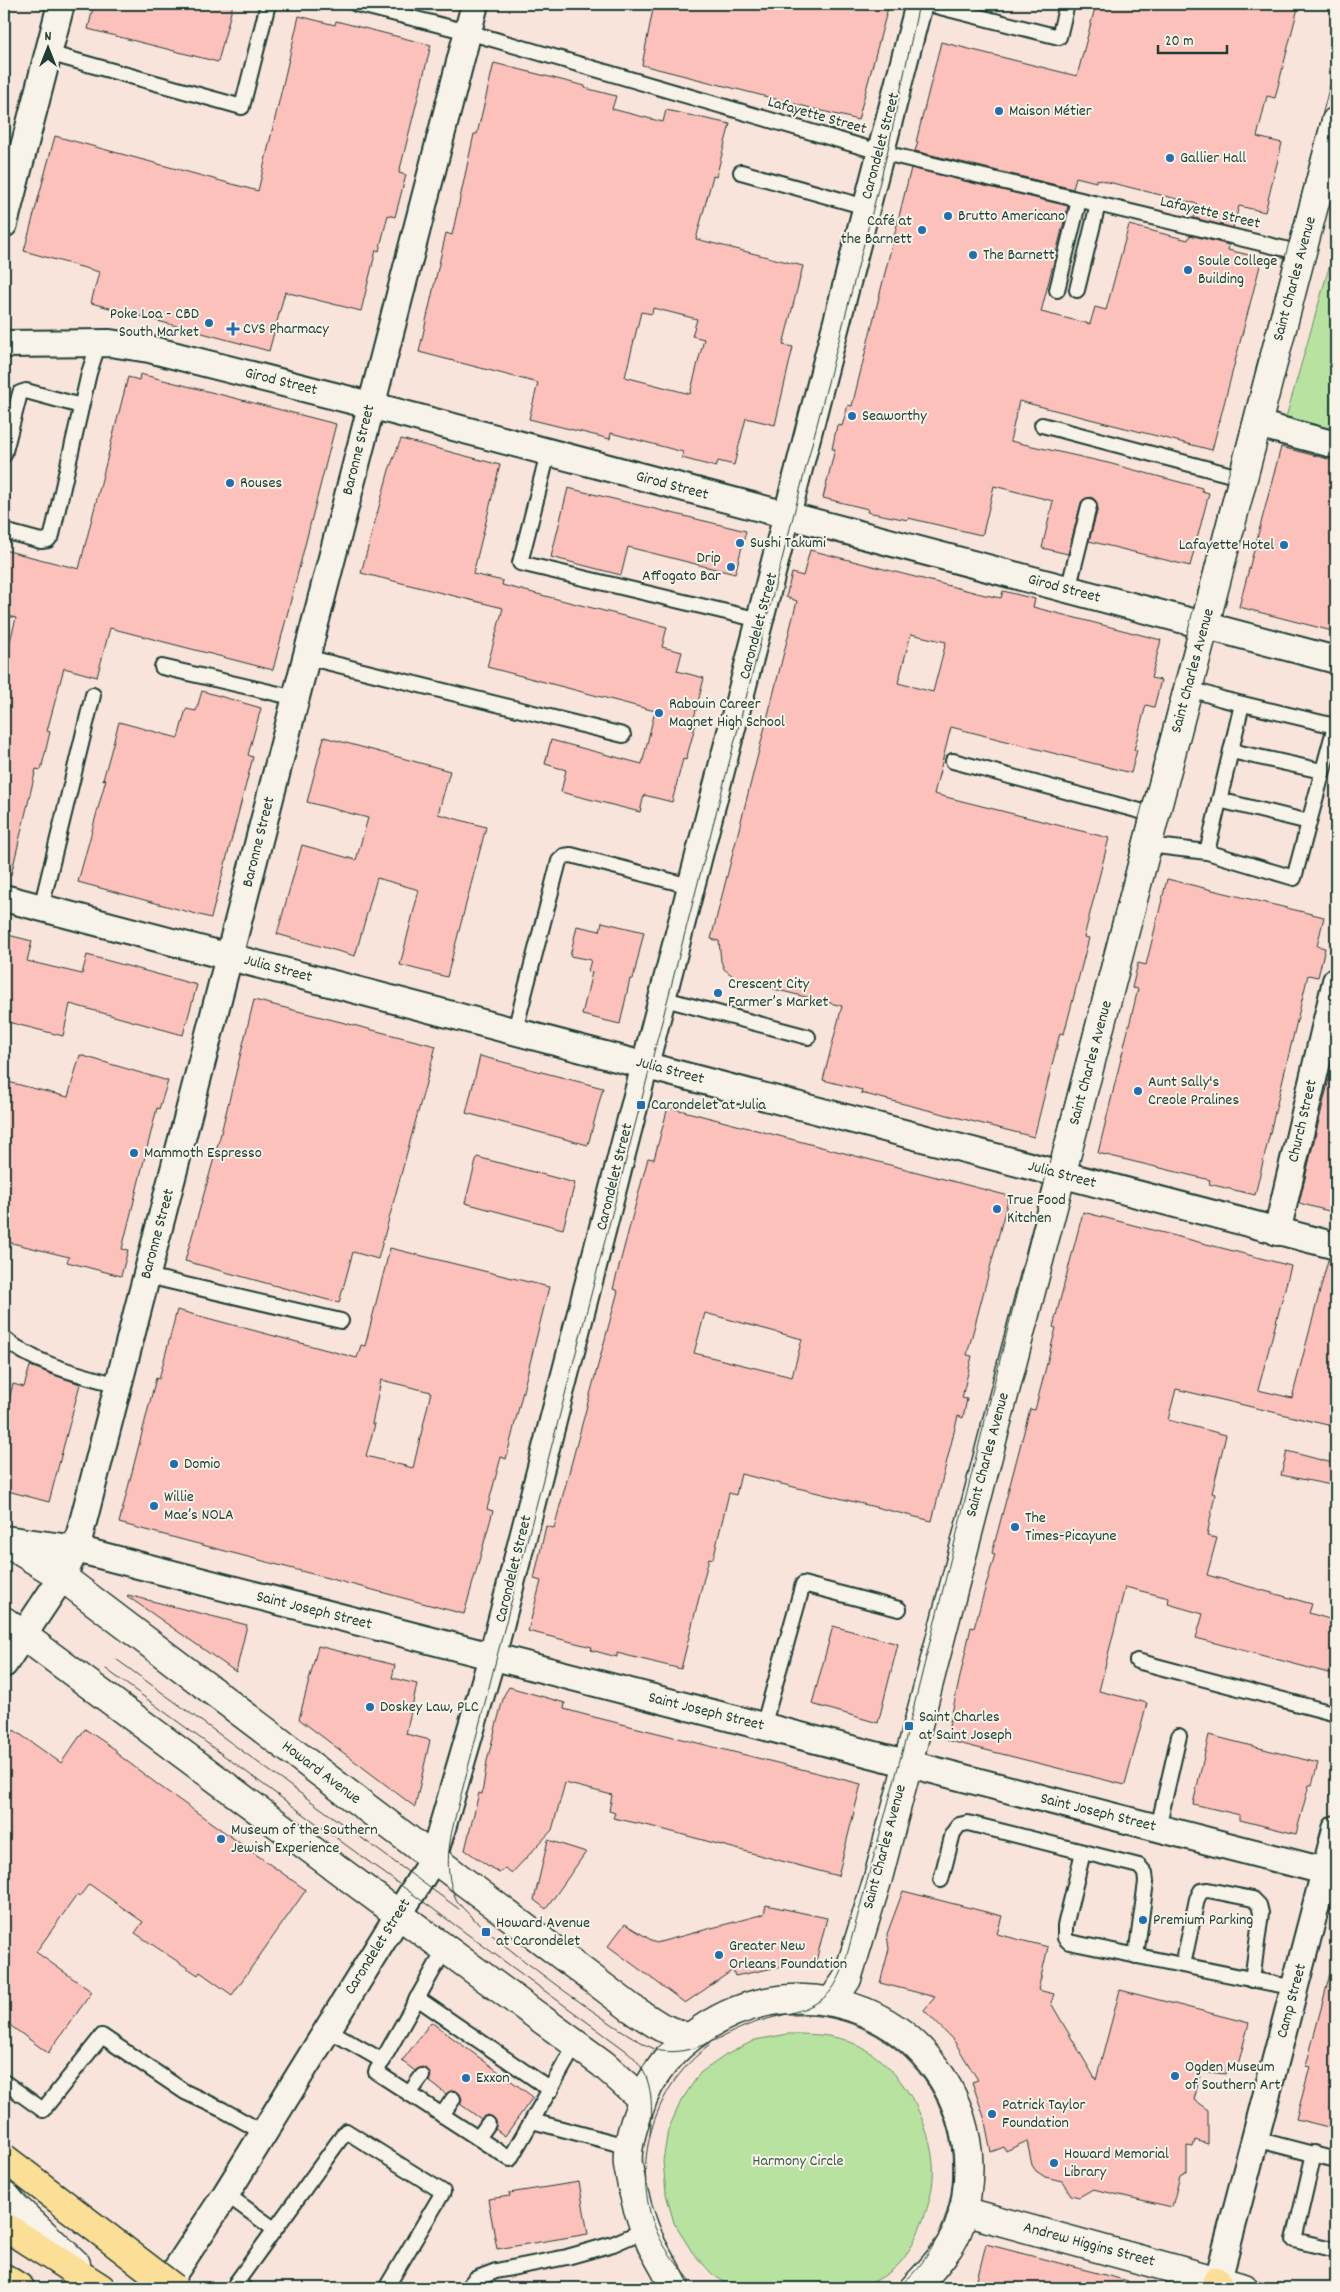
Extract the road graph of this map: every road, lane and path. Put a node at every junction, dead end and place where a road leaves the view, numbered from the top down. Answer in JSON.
{"nodes":[{"id":1,"x":61,"y":4,"type":"edge"},
{"id":2,"x":268,"y":4,"type":"edge"},
{"id":3,"x":356,"y":4,"type":"edge"},
{"id":4,"x":475,"y":4,"type":"edge"},
{"id":5,"x":919,"y":4,"type":"edge"},
{"id":6,"x":928,"y":4,"type":"edge"},
{"id":7,"x":1067,"y":4,"type":"edge"},
{"id":8,"x":468,"y":32,"type":"junction"},
{"id":9,"x":48,"y":53,"type":"junction"},
{"id":10,"x":1336,"y":121,"type":"edge"},
{"id":11,"x":880,"y":152,"type":"junction"},
{"id":12,"x":741,"y":172,"type":"dead end"},
{"id":13,"x":1079,"y":200,"type":"junction"},
{"id":14,"x":1098,"y":204,"type":"junction"},
{"id":15,"x":866,"y":207,"type":"junction"},
{"id":16,"x":4,"y":224,"type":"edge"},
{"id":17,"x":1302,"y":253,"type":"junction"},
{"id":18,"x":1057,"y":290,"type":"dead end"},
{"id":19,"x":1077,"y":290,"type":"dead end"},
{"id":20,"x":99,"y":342,"type":"junction"},
{"id":21,"x":4,"y":344,"type":"edge"},
{"id":22,"x":370,"y":405,"type":"junction"},
{"id":23,"x":80,"y":406,"type":"junction"},
{"id":24,"x":1257,"y":424,"type":"junction"},
{"id":25,"x":1042,"y":425,"type":"dead end"},
{"id":26,"x":1336,"y":445,"type":"edge"},
{"id":27,"x":548,"y":453,"type":"junction"},
{"id":28,"x":4,"y":455,"type":"edge"},
{"id":29,"x":1243,"y":478,"type":"junction"},
{"id":30,"x":1090,"y":506,"type":"dead end"},
{"id":31,"x":787,"y":516,"type":"junction"},
{"id":32,"x":4,"y":531,"type":"edge"},
{"id":33,"x":1068,"y":590,"type":"junction"},
{"id":34,"x":760,"y":620,"type":"junction"},
{"id":35,"x":1204,"y":626,"type":"junction"},
{"id":36,"x":306,"y":657,"type":"junction"},
{"id":37,"x":1336,"y":660,"type":"edge"},
{"id":38,"x":162,"y":666,"type":"dead end"},
{"id":39,"x":1188,"y":688,"type":"junction"},
{"id":40,"x":93,"y":695,"type":"dead end"},
{"id":41,"x":296,"y":698,"type":"junction"},
{"id":42,"x":1242,"y":704,"type":"junction"},
{"id":43,"x":623,"y":735,"type":"dead end"},
{"id":44,"x":1231,"y":751,"type":"junction"},
{"id":45,"x":953,"y":761,"type":"dead end"},
{"id":46,"x":1322,"y":771,"type":"junction"},
{"id":47,"x":1220,"y":800,"type":"junction"},
{"id":48,"x":1155,"y":815,"type":"junction"},
{"id":49,"x":1309,"y":822,"type":"junction"},
{"id":50,"x":1148,"y":845,"type":"junction"},
{"id":51,"x":1207,"y":852,"type":"junction"},
{"id":52,"x":690,"y":886,"type":"junction"},
{"id":53,"x":4,"y":898,"type":"edge"},
{"id":54,"x":41,"y":908,"type":"junction"},
{"id":55,"x":230,"y":956,"type":"junction"},
{"id":56,"x":1336,"y":981,"type":"edge"},
{"id":57,"x":661,"y":998,"type":"junction"},
{"id":58,"x":515,"y":1030,"type":"junction"},
{"id":59,"x":808,"y":1037,"type":"dead end"},
{"id":60,"x":644,"y":1064,"type":"junction"},
{"id":61,"x":1061,"y":1175,"type":"junction"},
{"id":62,"x":1277,"y":1232,"type":"junction"},
{"id":63,"x":1336,"y":1246,"type":"edge"},
{"id":64,"x":147,"y":1276,"type":"junction"},
{"id":65,"x":341,"y":1321,"type":"dead end"},
{"id":66,"x":5,"y":1342,"type":"edge"},
{"id":67,"x":118,"y":1385,"type":"junction"},
{"id":68,"x":4,"y":1540,"type":"edge"},
{"id":69,"x":76,"y":1550,"type":"junction"},
{"id":70,"x":62,"y":1577,"type":"junction"},
{"id":71,"x":899,"y":1609,"type":"dead end"},
{"id":72,"x":13,"y":1628,"type":"edge"},
{"id":73,"x":492,"y":1657,"type":"junction"},
{"id":74,"x":1137,"y":1661,"type":"dead end"},
{"id":75,"x":4,"y":1664,"type":"edge"},
{"id":76,"x":1336,"y":1714,"type":"edge"},
{"id":77,"x":763,"y":1727,"type":"junction"},
{"id":78,"x":1179,"y":1736,"type":"dead end"},
{"id":79,"x":908,"y":1764,"type":"junction"},
{"id":80,"x":1158,"y":1828,"type":"junction"},
{"id":81,"x":1336,"y":1829,"type":"edge"},
{"id":82,"x":1084,"y":1852,"type":"junction"},
{"id":83,"x":434,"y":1859,"type":"junction"},
{"id":84,"x":1331,"y":1873,"type":"edge"},
{"id":85,"x":941,"y":1880,"type":"dead end"},
{"id":86,"x":398,"y":1914,"type":"junction"},
{"id":87,"x":445,"y":1949,"type":"junction"},
{"id":88,"x":1136,"y":1956,"type":"junction"},
{"id":89,"x":1183,"y":1966,"type":"junction"},
{"id":90,"x":1252,"y":1980,"type":"junction"},
{"id":91,"x":1295,"y":1988,"type":"junction"},
{"id":92,"x":417,"y":1998,"type":"junction"},
{"id":93,"x":832,"y":2001,"type":"junction"},
{"id":94,"x":327,"y":2029,"type":"junction"},
{"id":95,"x":688,"y":2038,"type":"junction"},
{"id":96,"x":576,"y":2044,"type":"junction"},
{"id":97,"x":383,"y":2061,"type":"junction"},
{"id":98,"x":522,"y":2072,"type":"junction"},
{"id":99,"x":422,"y":2076,"type":"dead end"},
{"id":100,"x":4,"y":2082,"type":"edge"},
{"id":101,"x":514,"y":2084,"type":"dead end"},
{"id":102,"x":551,"y":2090,"type":"junction"},
{"id":103,"x":409,"y":2094,"type":"junction"},
{"id":104,"x":453,"y":2099,"type":"dead end"},
{"id":105,"x":642,"y":2099,"type":"junction"},
{"id":106,"x":442,"y":2115,"type":"junction"},
{"id":107,"x":532,"y":2121,"type":"junction"},
{"id":108,"x":488,"y":2124,"type":"dead end"},
{"id":109,"x":264,"y":2133,"type":"junction"},
{"id":110,"x":478,"y":2138,"type":"junction"},
{"id":111,"x":1255,"y":2138,"type":"junction"},
{"id":112,"x":630,"y":2147,"type":"junction"},
{"id":113,"x":1314,"y":2154,"type":"junction"},
{"id":114,"x":4,"y":2158,"type":"edge"},
{"id":115,"x":1336,"y":2160,"type":"edge"},
{"id":116,"x":226,"y":2194,"type":"junction"},
{"id":117,"x":6,"y":2207,"type":"edge"},
{"id":118,"x":964,"y":2211,"type":"junction"},
{"id":119,"x":274,"y":2229,"type":"junction"},
{"id":120,"x":645,"y":2230,"type":"junction"},
{"id":121,"x":1336,"y":2250,"type":"edge"},
{"id":122,"x":4,"y":2278,"type":"edge"},
{"id":123,"x":677,"y":2284,"type":"edge"},
{"id":124,"x":1217,"y":2286,"type":"edge"},
{"id":125,"x":20,"y":2288,"type":"edge"},
{"id":126,"x":102,"y":2288,"type":"edge"},
{"id":127,"x":164,"y":2288,"type":"edge"},
{"id":128,"x":174,"y":2288,"type":"edge"},
{"id":129,"x":244,"y":2288,"type":"edge"},
{"id":130,"x":386,"y":2288,"type":"edge"},
{"id":131,"x":467,"y":2288,"type":"edge"},
{"id":132,"x":914,"y":2288,"type":"edge"},
{"id":133,"x":1244,"y":2288,"type":"edge"}],
"edges":[{"from":1,"to":9,"type":"street"},
{"from":2,"to":9,"type":"lane"},
{"from":3,"to":8,"type":"lane","name":"Lafayette Street"},
{"from":4,"to":8,"type":"street","name":"Baronne Street"},
{"from":5,"to":11,"type":"street","name":"Carondelet Street"},
{"from":6,"to":7,"type":"lane"},
{"from":8,"to":11,"type":"lane","name":"Lafayette Street"},
{"from":8,"to":22,"type":"street","name":"Baronne Street"},
{"from":9,"to":16,"type":"street"},
{"from":10,"to":17,"type":"main road","name":"Saint Charles Avenue"},
{"from":11,"to":13,"type":"lane","name":"Lafayette Street"},
{"from":11,"to":15,"type":"street","name":"Carondelet Street"},
{"from":12,"to":15,"type":"lane"},
{"from":13,"to":14,"type":"lane","name":"Lafayette Street"},
{"from":13,"to":18,"type":"lane"},
{"from":14,"to":17,"type":"lane","name":"Lafayette Street"},
{"from":14,"to":19,"type":"lane"},
{"from":15,"to":31,"type":"street","name":"Carondelet Street"},
{"from":17,"to":24,"type":"main road","name":"Saint Charles Avenue"},
{"from":20,"to":21,"type":"street","name":"Girod Street"},
{"from":20,"to":22,"type":"street","name":"Girod Street"},
{"from":20,"to":23,"type":"lane"},
{"from":22,"to":27,"type":"street","name":"Girod Street"},
{"from":22,"to":36,"type":"street","name":"Baronne Street"},
{"from":23,"to":28,"type":"lane"},
{"from":23,"to":32,"type":"lane"},
{"from":24,"to":26,"type":"street"},
{"from":24,"to":29,"type":"main road","name":"Saint Charles Avenue"},
{"from":25,"to":29,"type":"lane"},
{"from":27,"to":31,"type":"street","name":"Girod Street"},
{"from":27,"to":34,"type":"lane"},
{"from":29,"to":35,"type":"main road","name":"Saint Charles Avenue"},
{"from":30,"to":33,"type":"lane"},
{"from":31,"to":33,"type":"street","name":"Girod Street"},
{"from":31,"to":34,"type":"street","name":"Carondelet Street"},
{"from":33,"to":35,"type":"street","name":"Girod Street"},
{"from":34,"to":52,"type":"street","name":"Carondelet Street"},
{"from":35,"to":37,"type":"street","name":"Girod Street"},
{"from":35,"to":39,"type":"main road","name":"Saint Charles Avenue"},
{"from":36,"to":41,"type":"street","name":"Baronne Street"},
{"from":36,"to":43,"type":"lane"},
{"from":38,"to":41,"type":"lane"},
{"from":39,"to":42,"type":"lane"},
{"from":39,"to":48,"type":"main road","name":"Saint Charles Avenue"},
{"from":40,"to":54,"type":"lane"},
{"from":41,"to":55,"type":"street","name":"Baronne Street"},
{"from":42,"to":44,"type":"lane"},
{"from":42,"to":46,"type":"lane"},
{"from":44,"to":46,"type":"lane"},
{"from":44,"to":47,"type":"lane"},
{"from":45,"to":48,"type":"lane"},
{"from":46,"to":49,"type":"lane"},
{"from":47,"to":49,"type":"lane"},
{"from":47,"to":51,"type":"lane"},
{"from":48,"to":50,"type":"main road","name":"Saint Charles Avenue"},
{"from":49,"to":51,"type":"lane"},
{"from":50,"to":51,"type":"lane"},
{"from":50,"to":61,"type":"main road","name":"Saint Charles Avenue"},
{"from":52,"to":57,"type":"street","name":"Carondelet Street"},
{"from":52,"to":58,"type":"lane"},
{"from":53,"to":54,"type":"street","name":"Julia Street"},
{"from":54,"to":55,"type":"street","name":"Julia Street"},
{"from":55,"to":58,"type":"street","name":"Julia Street"},
{"from":55,"to":64,"type":"street","name":"Baronne Street"},
{"from":56,"to":62,"type":"street","name":"Church Street"},
{"from":57,"to":59,"type":"lane"},
{"from":57,"to":60,"type":"street","name":"Carondelet Street"},
{"from":58,"to":60,"type":"street","name":"Julia Street"},
{"from":60,"to":61,"type":"street","name":"Julia Street"},
{"from":60,"to":73,"type":"street","name":"Carondelet Street"},
{"from":61,"to":62,"type":"street","name":"Julia Street"},
{"from":61,"to":79,"type":"main road","name":"Saint Charles Avenue"},
{"from":62,"to":63,"type":"street","name":"Julia Street"},
{"from":64,"to":65,"type":"lane"},
{"from":64,"to":67,"type":"street","name":"Baronne Street"},
{"from":66,"to":67,"type":"lane"},
{"from":67,"to":69,"type":"street","name":"Baronne Street"},
{"from":68,"to":69,"type":"street","name":"Saint Joseph Street"},
{"from":68,"to":70,"type":"main road","name":"Howard Avenue"},
{"from":69,"to":70,"type":"street","name":"Baronne Street"},
{"from":69,"to":73,"type":"street","name":"Saint Joseph Street"},
{"from":70,"to":72,"type":"street","name":"Baronne Street"},
{"from":70,"to":83,"type":"main road","name":"Howard Avenue"},
{"from":71,"to":77,"type":"lane"},
{"from":72,"to":75,"type":"street","name":"Baronne Street"},
{"from":72,"to":86,"type":"main road"},
{"from":73,"to":77,"type":"street","name":"Saint Joseph Street"},
{"from":73,"to":83,"type":"street","name":"Carondelet Street"},
{"from":74,"to":76,"type":"lane"},
{"from":77,"to":79,"type":"street","name":"Saint Joseph Street"},
{"from":78,"to":80,"type":"lane"},
{"from":79,"to":80,"type":"street","name":"Saint Joseph Street"},
{"from":79,"to":93,"type":"main road","name":"Saint Charles Avenue"},
{"from":80,"to":84,"type":"street","name":"Saint Joseph Street"},
{"from":81,"to":84,"type":"street","name":"Camp Street"},
{"from":82,"to":85,"type":"lane"},
{"from":82,"to":88,"type":"lane"},
{"from":82,"to":88,"type":"lane"},
{"from":83,"to":86,"type":"street","name":"Carondelet Street"},
{"from":83,"to":95,"type":"main road","name":"Howard Avenue"},
{"from":84,"to":91,"type":"street","name":"Camp Street"},
{"from":86,"to":87,"type":"main road"},
{"from":86,"to":94,"type":"street","name":"Carondelet Street"},
{"from":87,"to":92,"type":"lane"},
{"from":87,"to":96,"type":"main road"},
{"from":88,"to":89,"type":"lane"},
{"from":89,"to":90,"type":"lane"},
{"from":89,"to":90,"type":"lane"},
{"from":90,"to":91,"type":"lane"},
{"from":91,"to":111,"type":"street","name":"Camp Street"},
{"from":92,"to":97,"type":"lane"},
{"from":92,"to":98,"type":"lane"},
{"from":93,"to":95,"type":"main road"},
{"from":93,"to":118,"type":"main road"},
{"from":94,"to":97,"type":"lane"},
{"from":94,"to":109,"type":"street","name":"Carondelet Street"},
{"from":95,"to":105,"type":"main road"},
{"from":96,"to":102,"type":"lane"},
{"from":96,"to":105,"type":"main road"},
{"from":97,"to":103,"type":"lane"},
{"from":98,"to":101,"type":"lane"},
{"from":98,"to":102,"type":"lane"},
{"from":99,"to":103,"type":"lane"},
{"from":100,"to":109,"type":"lane"},
{"from":102,"to":107,"type":"lane"},
{"from":103,"to":106,"type":"lane"},
{"from":104,"to":106,"type":"lane"},
{"from":105,"to":112,"type":"main road"},
{"from":106,"to":110,"type":"lane"},
{"from":107,"to":110,"type":"lane"},
{"from":107,"to":112,"type":"lane"},
{"from":108,"to":110,"type":"lane"},
{"from":109,"to":116,"type":"street","name":"Carondelet Street"},
{"from":111,"to":113,"type":"lane"},
{"from":111,"to":124,"type":"street","name":"Camp Street"},
{"from":112,"to":120,"type":"main road"},
{"from":113,"to":115,"type":"lane"},
{"from":113,"to":121,"type":"lane"},
{"from":114,"to":128,"type":"highway","bridge":true},
{"from":116,"to":119,"type":"lane"},
{"from":116,"to":127,"type":"street","name":"Carondelet Street"},
{"from":117,"to":126,"type":"highway"},
{"from":118,"to":124,"type":"main road","name":"Andrew Higgins Street"},
{"from":118,"to":132,"type":"main road"},
{"from":119,"to":129,"type":"lane"},
{"from":119,"to":130,"type":"lane"},
{"from":120,"to":123,"type":"main road"},
{"from":120,"to":131,"type":"lane"},
{"from":122,"to":125,"type":"highway"},
{"from":124,"to":133,"type":"main road","name":"Andrew Higgins Street"}]}
